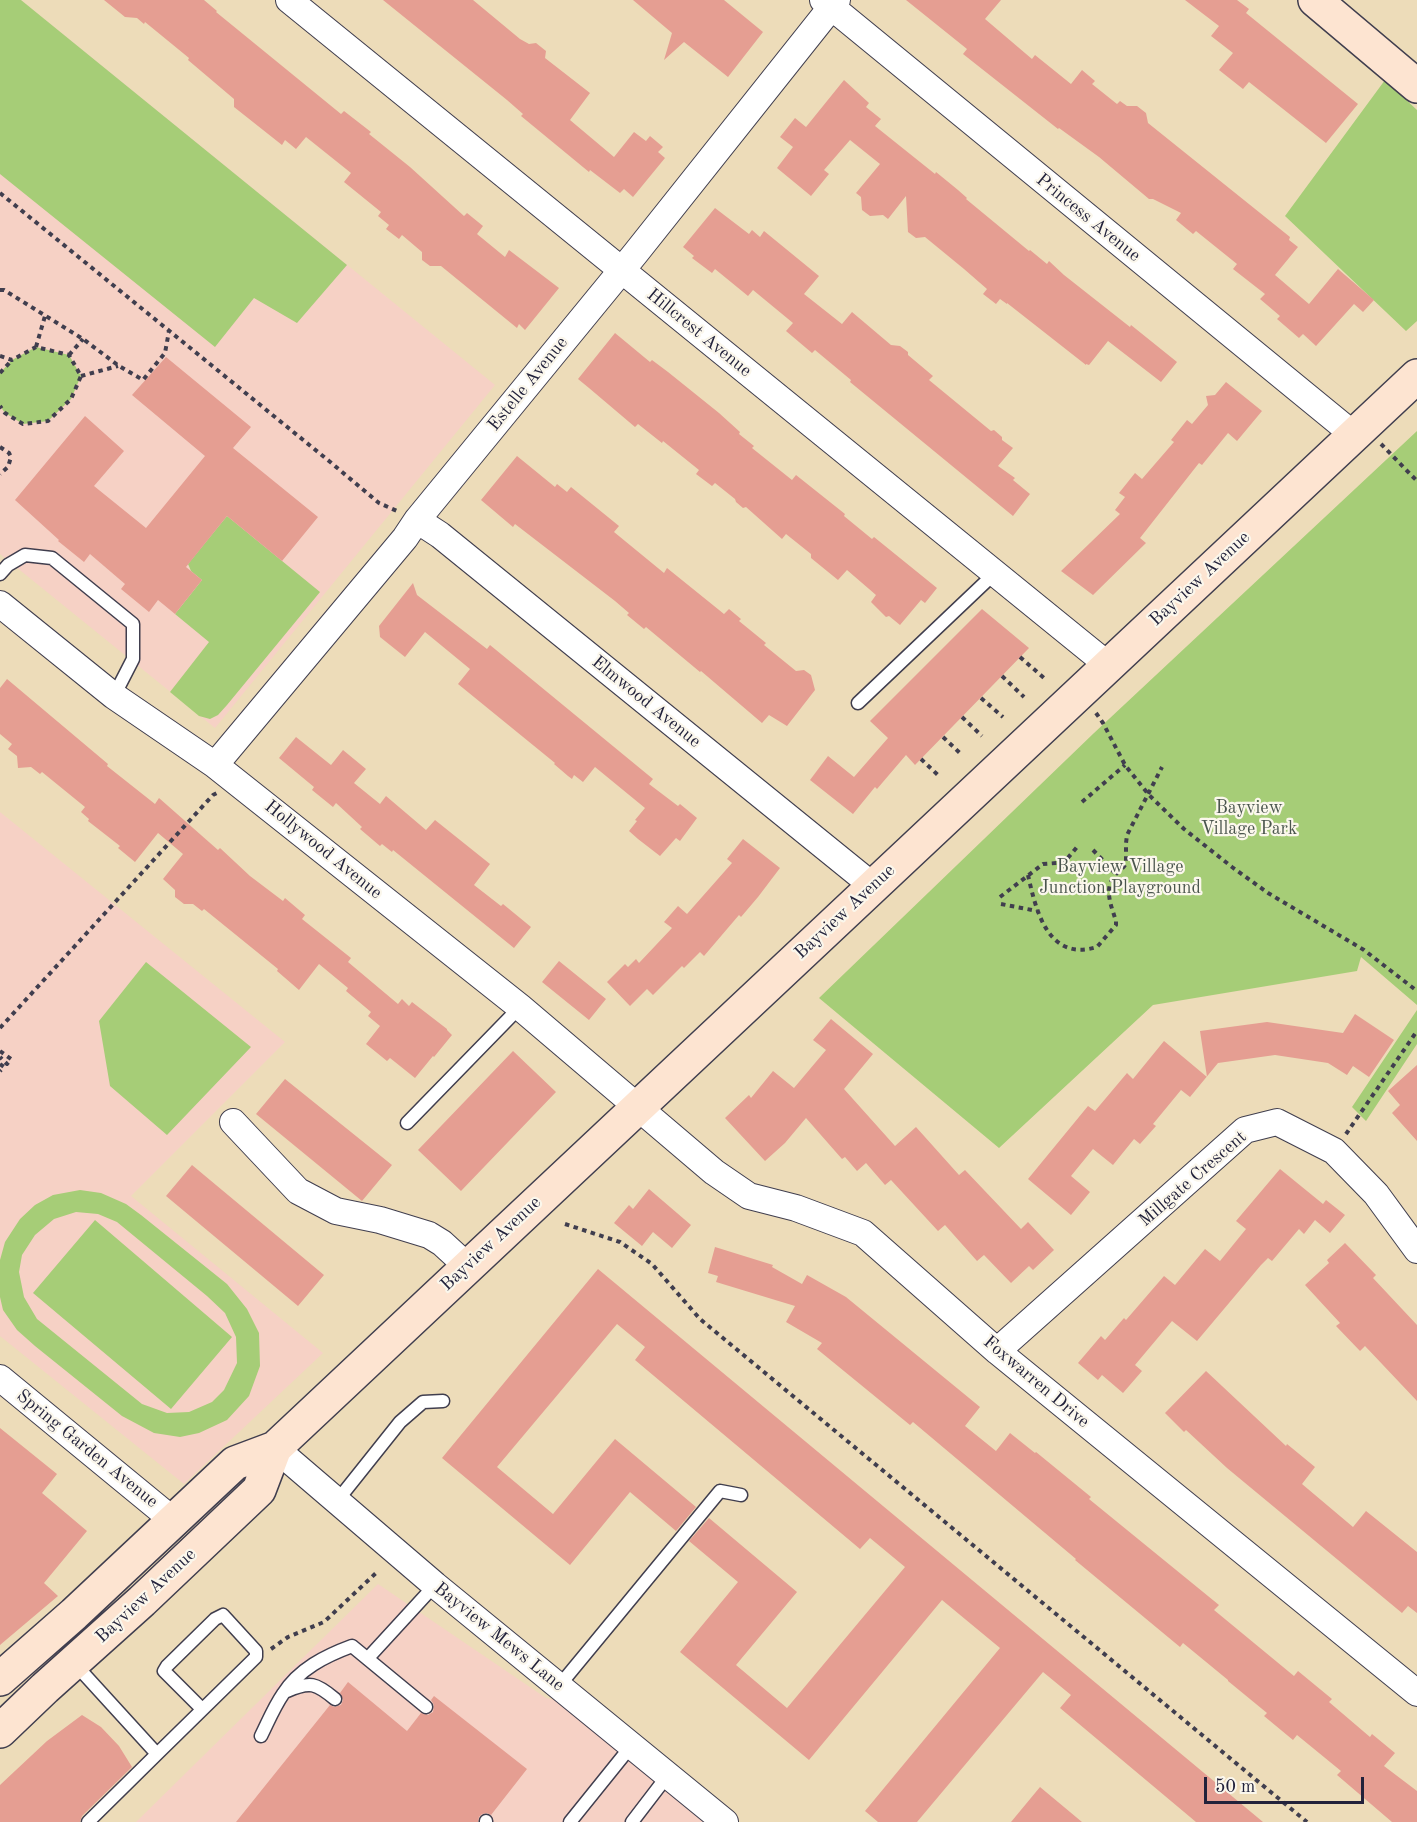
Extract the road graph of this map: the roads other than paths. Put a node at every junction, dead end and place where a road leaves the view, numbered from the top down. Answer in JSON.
{"nodes":[{"id":1,"x":289,"y":0,"type":"edge"},
{"id":2,"x":1314,"y":0,"type":"edge"},
{"id":3,"x":831,"y":2,"type":"edge"},
{"id":4,"x":1417,"y":86,"type":"edge"},
{"id":5,"x":621,"y":270,"type":"junction"},
{"id":6,"x":1417,"y":376,"type":"edge"},
{"id":7,"x":1359,"y":430,"type":"junction"},
{"id":8,"x":417,"y":520,"type":"junction"},
{"id":9,"x":995,"y":573,"type":"junction"},
{"id":10,"x":0,"y":574,"type":"edge"},
{"id":11,"x":0,"y":604,"type":"edge"},
{"id":12,"x":1108,"y":665,"type":"junction"},
{"id":13,"x":114,"y":696,"type":"junction"},
{"id":14,"x":858,"y":703,"type":"dead end"},
{"id":15,"x":215,"y":765,"type":"junction"},
{"id":16,"x":873,"y":886,"type":"junction"},
{"id":17,"x":520,"y":1007,"type":"junction"},
{"id":18,"x":637,"y":1107,"type":"junction"},
{"id":19,"x":233,"y":1122,"type":"dead end"},
{"id":20,"x":407,"y":1123,"type":"dead end"},
{"id":21,"x":1417,"y":1250,"type":"edge"},
{"id":22,"x":467,"y":1266,"type":"junction"},
{"id":23,"x":997,"y":1351,"type":"junction"},
{"id":24,"x":0,"y":1378,"type":"edge"},
{"id":25,"x":443,"y":1401,"type":"dead end"},
{"id":26,"x":275,"y":1448,"type":"junction"},
{"id":27,"x":741,"y":1495,"type":"dead end"},
{"id":28,"x":337,"y":1501,"type":"junction"},
{"id":29,"x":174,"y":1521,"type":"junction"},
{"id":30,"x":435,"y":1585,"type":"junction"},
{"id":31,"x":111,"y":1629,"type":"junction"},
{"id":32,"x":368,"y":1658,"type":"junction"},
{"id":33,"x":73,"y":1663,"type":"junction"},
{"id":34,"x":0,"y":1679,"type":"edge"},
{"id":35,"x":559,"y":1686,"type":"junction"},
{"id":36,"x":283,"y":1693,"type":"junction"},
{"id":37,"x":1417,"y":1693,"type":"edge"},
{"id":38,"x":335,"y":1699,"type":"dead end"},
{"id":39,"x":426,"y":1707,"type":"dead end"},
{"id":40,"x":202,"y":1709,"type":"junction"},
{"id":41,"x":0,"y":1731,"type":"edge"},
{"id":42,"x":261,"y":1736,"type":"dead end"},
{"id":43,"x":632,"y":1745,"type":"junction"},
{"id":44,"x":157,"y":1754,"type":"junction"},
{"id":45,"x":668,"y":1775,"type":"junction"},
{"id":46,"x":88,"y":1822,"type":"edge"},
{"id":47,"x":570,"y":1822,"type":"edge"},
{"id":48,"x":632,"y":1822,"type":"edge"},
{"id":49,"x":725,"y":1822,"type":"edge"}],
"edges":[{"from":1,"to":5,"type":"street","name":"Hillcrest Avenue"},
{"from":2,"to":4,"type":"main road"},
{"from":3,"to":5,"type":"street","name":"Estelle Avenue"},
{"from":3,"to":7,"type":"street","name":"Princess Avenue"},
{"from":5,"to":8,"type":"street","name":"Estelle Avenue"},
{"from":5,"to":9,"type":"street","name":"Hillcrest Avenue"},
{"from":6,"to":7,"type":"main road","name":"Bayview Avenue"},
{"from":7,"to":12,"type":"main road","name":"Bayview Avenue"},
{"from":8,"to":15,"type":"street","name":"Estelle Avenue"},
{"from":8,"to":16,"type":"street","name":"Elmwood Avenue"},
{"from":9,"to":12,"type":"street","name":"Hillcrest Avenue"},
{"from":9,"to":14,"type":"lane"},
{"from":10,"to":13,"type":"lane"},
{"from":11,"to":13,"type":"street","name":"Hollywood Avenue"},
{"from":12,"to":16,"type":"main road","name":"Bayview Avenue"},
{"from":13,"to":15,"type":"street","name":"Hollywood Avenue"},
{"from":15,"to":17,"type":"street","name":"Hollywood Avenue"},
{"from":16,"to":18,"type":"main road","name":"Bayview Avenue"},
{"from":17,"to":18,"type":"street","name":"Hollywood Avenue"},
{"from":17,"to":20,"type":"lane"},
{"from":18,"to":22,"type":"main road","name":"Bayview Avenue"},
{"from":18,"to":23,"type":"street","name":"Foxwarren Drive"},
{"from":19,"to":22,"type":"street"},
{"from":21,"to":23,"type":"street","name":"Millgate Crescent"},
{"from":22,"to":26,"type":"main road","name":"Bayview Avenue"},
{"from":23,"to":37,"type":"street","name":"Foxwarren Drive"},
{"from":24,"to":29,"type":"street","name":"Spring Garden Avenue"},
{"from":25,"to":28,"type":"lane"},
{"from":26,"to":28,"type":"street","name":"Bayview Mews Lane"},
{"from":26,"to":29,"type":"main road","name":"Bayview Avenue"},
{"from":26,"to":31,"type":"main road","name":"Bayview Avenue"},
{"from":27,"to":35,"type":"lane"},
{"from":28,"to":30,"type":"street","name":"Bayview Mews Lane"},
{"from":29,"to":31,"type":"main road"},
{"from":29,"to":34,"type":"main road","name":"Bayview Avenue"},
{"from":30,"to":32,"type":"lane"},
{"from":30,"to":35,"type":"street","name":"Bayview Mews Lane"},
{"from":31,"to":33,"type":"main road","name":"Bayview Avenue"},
{"from":32,"to":36,"type":"lane"},
{"from":32,"to":39,"type":"lane"},
{"from":33,"to":41,"type":"main road","name":"Bayview Avenue"},
{"from":33,"to":44,"type":"lane"},
{"from":35,"to":43,"type":"street","name":"Bayview Mews Lane"},
{"from":36,"to":38,"type":"lane"},
{"from":36,"to":42,"type":"lane"},
{"from":40,"to":40,"type":"lane"},
{"from":40,"to":44,"type":"lane"},
{"from":43,"to":45,"type":"street","name":"Bayview Mews Lane"},
{"from":43,"to":47,"type":"lane"},
{"from":44,"to":46,"type":"lane"},
{"from":45,"to":48,"type":"lane"},
{"from":45,"to":49,"type":"street","name":"Bayview Mews Lane"}]}
